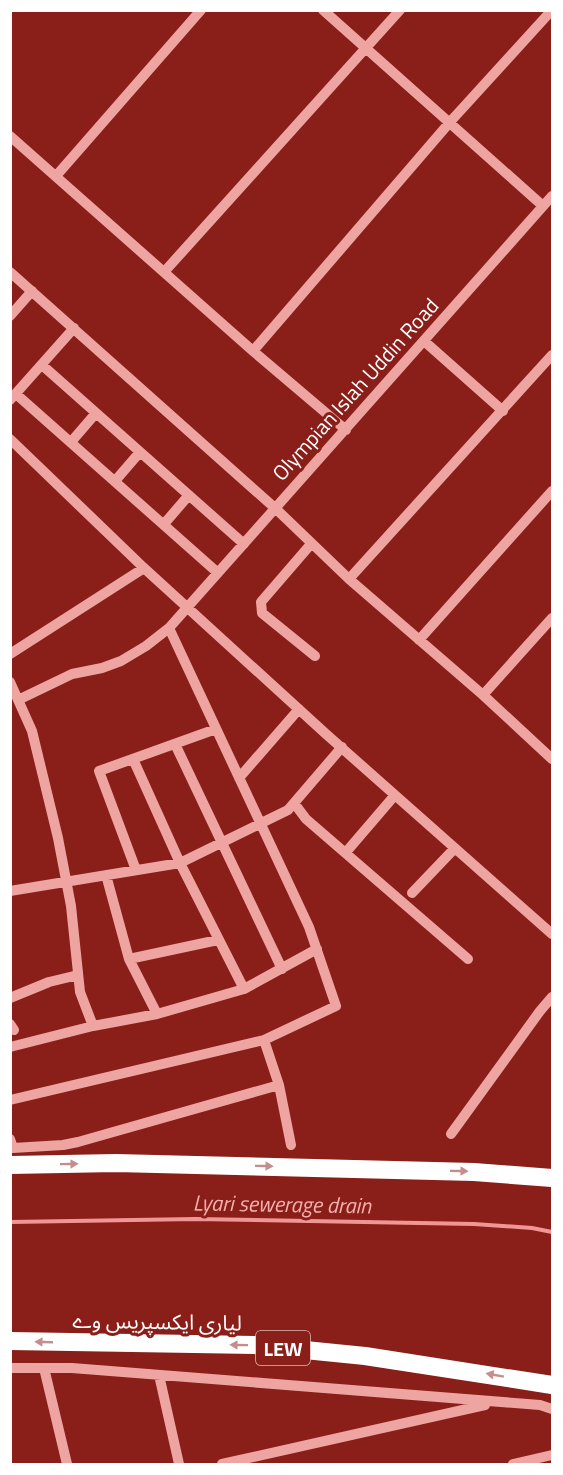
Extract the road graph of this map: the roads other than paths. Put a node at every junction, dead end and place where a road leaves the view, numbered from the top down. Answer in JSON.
{"nodes":[{"id":1,"x":201,"y":10,"type":"edge"},
{"id":2,"x":323,"y":10,"type":"edge"},
{"id":3,"x":400,"y":10,"type":"edge"},
{"id":4,"x":552,"y":10,"type":"edge"},
{"id":5,"x":366,"y":49,"type":"junction"},
{"id":6,"x":450,"y":122,"type":"junction"},
{"id":7,"x":10,"y":136,"type":"edge"},
{"id":8,"x":56,"y":176,"type":"junction"},
{"id":9,"x":552,"y":196,"type":"edge"},
{"id":10,"x":543,"y":206,"type":"junction"},
{"id":11,"x":165,"y":271,"type":"junction"},
{"id":12,"x":10,"y":272,"type":"edge"},
{"id":13,"x":32,"y":291,"type":"junction"},
{"id":14,"x":10,"y":316,"type":"edge"},
{"id":15,"x":74,"y":328,"type":"junction"},
{"id":16,"x":424,"y":341,"type":"junction"},
{"id":17,"x":253,"y":351,"type":"junction"},
{"id":18,"x":551,"y":360,"type":"edge"},
{"id":19,"x":42,"y":365,"type":"junction"},
{"id":20,"x":13,"y":397,"type":"edge"},
{"id":21,"x":503,"y":411,"type":"junction"},
{"id":22,"x":96,"y":413,"type":"junction"},
{"id":23,"x":345,"y":430,"type":"junction"},
{"id":24,"x":10,"y":439,"type":"edge"},
{"id":25,"x":71,"y":442,"type":"junction"},
{"id":26,"x":140,"y":452,"type":"junction"},
{"id":27,"x":115,"y":481,"type":"junction"},
{"id":28,"x":552,"y":491,"type":"edge"},
{"id":29,"x":189,"y":495,"type":"junction"},
{"id":30,"x":276,"y":509,"type":"junction"},
{"id":31,"x":164,"y":524,"type":"junction"},
{"id":32,"x":244,"y":544,"type":"junction"},
{"id":33,"x":311,"y":544,"type":"junction"},
{"id":34,"x":144,"y":568,"type":"junction"},
{"id":35,"x":219,"y":573,"type":"junction"},
{"id":36,"x":349,"y":579,"type":"junction"},
{"id":37,"x":188,"y":608,"type":"junction"},
{"id":38,"x":552,"y":618,"type":"edge"},
{"id":39,"x":169,"y":628,"type":"junction"},
{"id":40,"x":419,"y":640,"type":"junction"},
{"id":41,"x":10,"y":654,"type":"edge"},
{"id":42,"x":315,"y":656,"type":"dead end"},
{"id":43,"x":10,"y":682,"type":"edge"},
{"id":44,"x":483,"y":695,"type":"junction"},
{"id":45,"x":18,"y":700,"type":"junction"},
{"id":46,"x":299,"y":709,"type":"junction"},
{"id":47,"x":216,"y":729,"type":"junction"},
{"id":48,"x":175,"y":744,"type":"junction"},
{"id":49,"x":342,"y":747,"type":"junction"},
{"id":50,"x":551,"y":754,"type":"edge"},
{"id":51,"x":134,"y":759,"type":"junction"},
{"id":52,"x":239,"y":778,"type":"junction"},
{"id":53,"x":395,"y":795,"type":"junction"},
{"id":54,"x":294,"y":803,"type":"junction"},
{"id":55,"x":260,"y":824,"type":"junction"},
{"id":56,"x":221,"y":843,"type":"junction"},
{"id":57,"x":455,"y":848,"type":"junction"},
{"id":58,"x":347,"y":851,"type":"dead end"},
{"id":59,"x":180,"y":863,"type":"junction"},
{"id":60,"x":136,"y":870,"type":"junction"},
{"id":61,"x":106,"y":875,"type":"junction"},
{"id":62,"x":66,"y":882,"type":"junction"},
{"id":63,"x":10,"y":891,"type":"edge"},
{"id":64,"x":412,"y":893,"type":"dead end"},
{"id":65,"x":552,"y":934,"type":"edge"},
{"id":66,"x":218,"y":940,"type":"junction"},
{"id":67,"x":317,"y":949,"type":"junction"},
{"id":68,"x":129,"y":959,"type":"junction"},
{"id":69,"x":468,"y":959,"type":"dead end"},
{"id":70,"x":282,"y":969,"type":"junction"},
{"id":71,"x":78,"y":975,"type":"junction"},
{"id":72,"x":244,"y":989,"type":"junction"},
{"id":73,"x":552,"y":997,"type":"edge"},
{"id":74,"x":10,"y":998,"type":"edge"},
{"id":75,"x":157,"y":1014,"type":"junction"},
{"id":76,"x":93,"y":1026,"type":"junction"},
{"id":77,"x":264,"y":1040,"type":"junction"},
{"id":78,"x":10,"y":1047,"type":"edge"},
{"id":79,"x":279,"y":1085,"type":"junction"},
{"id":80,"x":10,"y":1100,"type":"edge"},
{"id":81,"x":451,"y":1134,"type":"dead end"},
{"id":82,"x":10,"y":1139,"type":"edge"},
{"id":83,"x":291,"y":1145,"type":"dead end"},
{"id":84,"x":10,"y":1165,"type":"edge"},
{"id":85,"x":552,"y":1178,"type":"edge"},
{"id":86,"x":10,"y":1341,"type":"edge"},
{"id":87,"x":10,"y":1368,"type":"edge"},
{"id":88,"x":44,"y":1368,"type":"junction"},
{"id":89,"x":159,"y":1375,"type":"junction"},
{"id":90,"x":552,"y":1385,"type":"edge"},
{"id":91,"x":496,"y":1402,"type":"junction"},
{"id":92,"x":552,"y":1408,"type":"edge"},
{"id":93,"x":552,"y":1455,"type":"edge"},
{"id":94,"x":67,"y":1464,"type":"edge"},
{"id":95,"x":179,"y":1464,"type":"edge"},
{"id":96,"x":222,"y":1464,"type":"edge"},
{"id":97,"x":513,"y":1464,"type":"edge"}],
"edges":[{"from":1,"to":8,"type":"street"},
{"from":2,"to":5,"type":"street"},
{"from":3,"to":5,"type":"street"},
{"from":4,"to":6,"type":"street"},
{"from":5,"to":6,"type":"street"},
{"from":5,"to":11,"type":"street"},
{"from":6,"to":10,"type":"street"},
{"from":6,"to":17,"type":"street"},
{"from":7,"to":8,"type":"street"},
{"from":8,"to":11,"type":"street"},
{"from":9,"to":10,"type":"street","name":"Olympian Islah Uddin Road"},
{"from":10,"to":16,"type":"street","name":"Olympian Islah Uddin Road"},
{"from":11,"to":17,"type":"street"},
{"from":12,"to":13,"type":"street"},
{"from":13,"to":14,"type":"street"},
{"from":13,"to":15,"type":"street"},
{"from":15,"to":19,"type":"street"},
{"from":15,"to":30,"type":"street"},
{"from":16,"to":21,"type":"street"},
{"from":16,"to":23,"type":"street","name":"Olympian Islah Uddin Road"},
{"from":17,"to":23,"type":"street"},
{"from":18,"to":21,"type":"street"},
{"from":19,"to":20,"type":"street"},
{"from":19,"to":22,"type":"street"},
{"from":20,"to":25,"type":"street"},
{"from":21,"to":36,"type":"street"},
{"from":22,"to":25,"type":"street"},
{"from":22,"to":26,"type":"street"},
{"from":23,"to":30,"type":"street","name":"Olympian Islah Uddin Road"},
{"from":24,"to":34,"type":"street"},
{"from":25,"to":27,"type":"street"},
{"from":26,"to":27,"type":"street"},
{"from":26,"to":29,"type":"street"},
{"from":27,"to":31,"type":"street"},
{"from":28,"to":40,"type":"street"},
{"from":29,"to":31,"type":"street"},
{"from":29,"to":32,"type":"street"},
{"from":30,"to":32,"type":"street","name":"Olympian Islah Uddin Road"},
{"from":30,"to":33,"type":"street"},
{"from":31,"to":35,"type":"street"},
{"from":32,"to":35,"type":"street","name":"Olympian Islah Uddin Road"},
{"from":33,"to":36,"type":"street"},
{"from":33,"to":42,"type":"street"},
{"from":34,"to":37,"type":"street"},
{"from":34,"to":41,"type":"street"},
{"from":35,"to":37,"type":"street","name":"Olympian Islah Uddin Road"},
{"from":36,"to":40,"type":"street"},
{"from":37,"to":39,"type":"street","name":"Olympian Islah Uddin Road"},
{"from":37,"to":46,"type":"street"},
{"from":38,"to":44,"type":"street"},
{"from":39,"to":45,"type":"street","name":"Olympian Islah Uddin Road"},
{"from":39,"to":47,"type":"street"},
{"from":40,"to":44,"type":"street"},
{"from":43,"to":45,"type":"street"},
{"from":44,"to":50,"type":"street"},
{"from":45,"to":62,"type":"street"},
{"from":46,"to":49,"type":"street"},
{"from":46,"to":52,"type":"street"},
{"from":47,"to":48,"type":"street"},
{"from":47,"to":52,"type":"street"},
{"from":48,"to":51,"type":"street"},
{"from":48,"to":56,"type":"street"},
{"from":49,"to":53,"type":"street"},
{"from":49,"to":54,"type":"street"},
{"from":51,"to":59,"type":"street"},
{"from":51,"to":60,"type":"street"},
{"from":52,"to":55,"type":"street"},
{"from":53,"to":57,"type":"street"},
{"from":53,"to":58,"type":"street"},
{"from":54,"to":55,"type":"street"},
{"from":54,"to":69,"type":"street"},
{"from":55,"to":56,"type":"street"},
{"from":55,"to":67,"type":"street"},
{"from":56,"to":59,"type":"street"},
{"from":56,"to":70,"type":"street"},
{"from":57,"to":64,"type":"street"},
{"from":57,"to":65,"type":"street"},
{"from":59,"to":60,"type":"street"},
{"from":59,"to":66,"type":"street"},
{"from":60,"to":61,"type":"street"},
{"from":61,"to":62,"type":"street"},
{"from":61,"to":68,"type":"street"},
{"from":62,"to":63,"type":"street"},
{"from":62,"to":71,"type":"street"},
{"from":66,"to":68,"type":"street"},
{"from":66,"to":72,"type":"street"},
{"from":67,"to":70,"type":"street"},
{"from":67,"to":77,"type":"street"},
{"from":68,"to":75,"type":"street"},
{"from":70,"to":72,"type":"street"},
{"from":71,"to":74,"type":"street"},
{"from":71,"to":76,"type":"street"},
{"from":72,"to":75,"type":"street"},
{"from":73,"to":81,"type":"street"},
{"from":75,"to":76,"type":"street"},
{"from":76,"to":78,"type":"street"},
{"from":77,"to":79,"type":"street"},
{"from":77,"to":80,"type":"street"},
{"from":79,"to":82,"type":"street"},
{"from":79,"to":83,"type":"street"},
{"from":84,"to":85,"type":"highway","one_way":true},
{"from":90,"to":86,"type":"highway","name":"لیاری ایکسپریس وے","number":"LEW","one_way":true},
{"from":87,"to":88,"type":"street"},
{"from":88,"to":89,"type":"street"},
{"from":88,"to":94,"type":"street"},
{"from":89,"to":91,"type":"street"},
{"from":89,"to":95,"type":"street"},
{"from":91,"to":92,"type":"street"},
{"from":91,"to":96,"type":"street"},
{"from":93,"to":97,"type":"street"}]}
